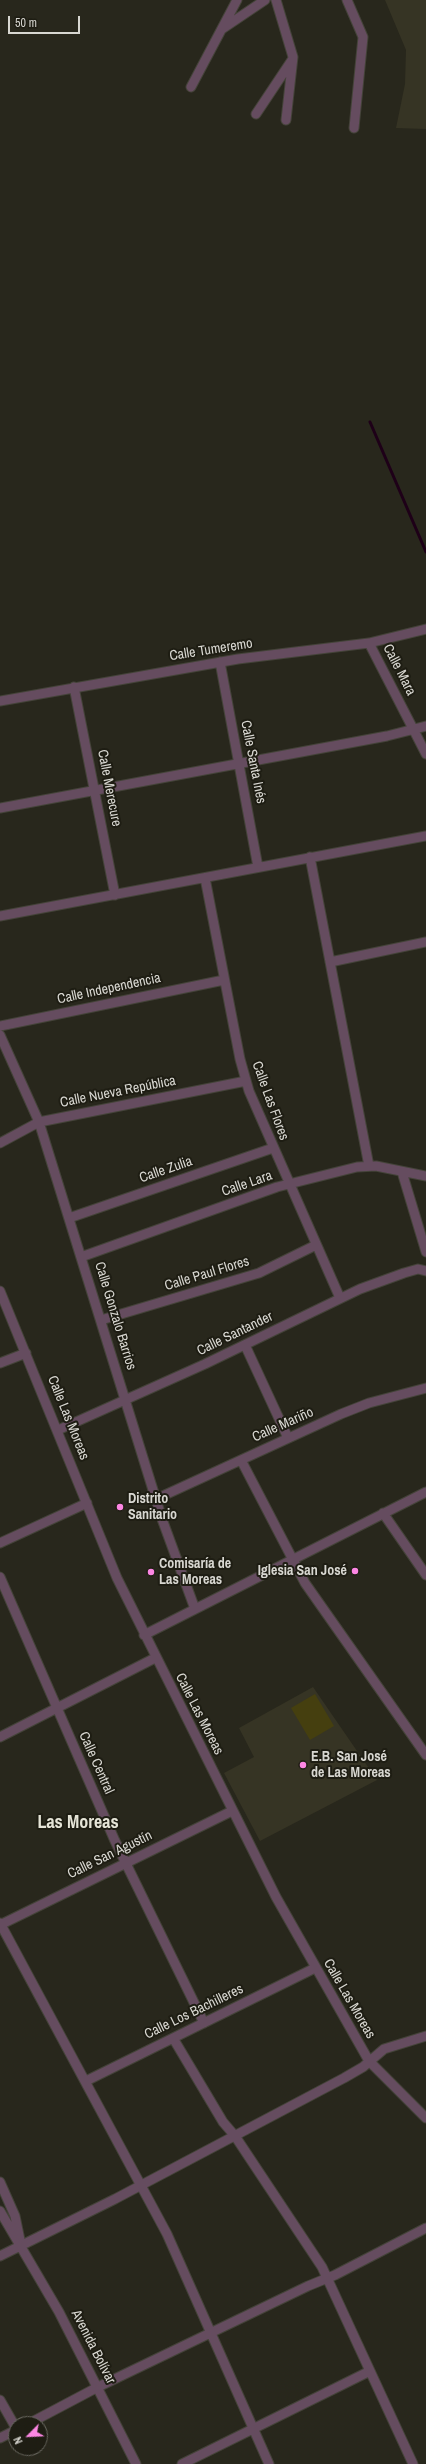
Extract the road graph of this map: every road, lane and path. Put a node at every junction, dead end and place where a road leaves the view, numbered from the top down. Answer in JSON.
{"nodes":[{"id":1,"x":237,"y":0,"type":"edge"},
{"id":2,"x":265,"y":0,"type":"edge"},
{"id":3,"x":276,"y":0,"type":"edge"},
{"id":4,"x":348,"y":0,"type":"edge"},
{"id":5,"x":221,"y":30,"type":"junction"},
{"id":6,"x":294,"y":57,"type":"junction"},
{"id":7,"x":191,"y":86,"type":"dead end"},
{"id":8,"x":256,"y":114,"type":"dead end"},
{"id":9,"x":286,"y":120,"type":"dead end"},
{"id":10,"x":354,"y":128,"type":"dead end"},
{"id":11,"x":426,"y":629,"type":"edge"},
{"id":12,"x":369,"y":642,"type":"junction"},
{"id":13,"x":220,"y":662,"type":"junction"},
{"id":14,"x":74,"y":687,"type":"junction"},
{"id":15,"x":0,"y":702,"type":"edge"},
{"id":16,"x":426,"y":726,"type":"edge"},
{"id":17,"x":414,"y":729,"type":"junction"},
{"id":18,"x":426,"y":754,"type":"edge"},
{"id":19,"x":239,"y":764,"type":"junction"},
{"id":20,"x":95,"y":791,"type":"junction"},
{"id":21,"x":0,"y":808,"type":"edge"},
{"id":22,"x":426,"y":836,"type":"edge"},
{"id":23,"x":310,"y":857,"type":"junction"},
{"id":24,"x":258,"y":867,"type":"junction"},
{"id":25,"x":205,"y":878,"type":"junction"},
{"id":26,"x":115,"y":895,"type":"junction"},
{"id":27,"x":0,"y":916,"type":"edge"},
{"id":28,"x":426,"y":942,"type":"edge"},
{"id":29,"x":330,"y":962,"type":"junction"},
{"id":30,"x":224,"y":980,"type":"junction"},
{"id":31,"x":0,"y":1026,"type":"edge"},
{"id":32,"x":0,"y":1035,"type":"edge"},
{"id":33,"x":246,"y":1081,"type":"junction"},
{"id":34,"x":39,"y":1122,"type":"junction"},
{"id":35,"x":0,"y":1142,"type":"edge"},
{"id":36,"x":273,"y":1148,"type":"junction"},
{"id":37,"x":370,"y":1166,"type":"junction"},
{"id":38,"x":402,"y":1172,"type":"junction"},
{"id":39,"x":426,"y":1176,"type":"edge"},
{"id":40,"x":289,"y":1185,"type":"junction"},
{"id":41,"x":69,"y":1218,"type":"junction"},
{"id":42,"x":316,"y":1245,"type":"junction"},
{"id":43,"x":426,"y":1252,"type":"edge"},
{"id":44,"x":81,"y":1257,"type":"junction"},
{"id":45,"x":426,"y":1271,"type":"edge"},
{"id":46,"x":0,"y":1291,"type":"edge"},
{"id":47,"x":340,"y":1298,"type":"junction"},
{"id":48,"x":101,"y":1320,"type":"junction"},
{"id":49,"x":245,"y":1345,"type":"junction"},
{"id":50,"x":26,"y":1353,"type":"junction"},
{"id":51,"x":0,"y":1364,"type":"edge"},
{"id":52,"x":426,"y":1388,"type":"edge"},
{"id":53,"x":126,"y":1400,"type":"junction"},
{"id":54,"x":58,"y":1430,"type":"junction"},
{"id":55,"x":288,"y":1438,"type":"junction"},
{"id":56,"x":241,"y":1460,"type":"junction"},
{"id":57,"x":426,"y":1492,"type":"edge"},
{"id":58,"x":156,"y":1499,"type":"junction"},
{"id":59,"x":87,"y":1503,"type":"junction"},
{"id":60,"x":383,"y":1513,"type":"junction"},
{"id":61,"x":0,"y":1543,"type":"edge"},
{"id":62,"x":292,"y":1559,"type":"junction"},
{"id":63,"x":426,"y":1575,"type":"edge"},
{"id":64,"x":0,"y":1576,"type":"edge"},
{"id":65,"x":195,"y":1609,"type":"junction"},
{"id":66,"x":144,"y":1635,"type":"junction"},
{"id":67,"x":155,"y":1658,"type":"junction"},
{"id":68,"x":56,"y":1709,"type":"junction"},
{"id":69,"x":0,"y":1737,"type":"edge"},
{"id":70,"x":426,"y":1755,"type":"edge"},
{"id":71,"x":232,"y":1811,"type":"junction"},
{"id":72,"x":125,"y":1863,"type":"junction"},
{"id":73,"x":0,"y":1925,"type":"edge"},
{"id":74,"x":315,"y":1968,"type":"junction"},
{"id":75,"x":204,"y":2023,"type":"junction"},
{"id":76,"x":426,"y":2036,"type":"edge"},
{"id":77,"x":173,"y":2038,"type":"junction"},
{"id":78,"x":369,"y":2062,"type":"junction"},
{"id":79,"x":86,"y":2081,"type":"junction"},
{"id":80,"x":426,"y":2118,"type":"edge"},
{"id":81,"x":235,"y":2136,"type":"junction"},
{"id":82,"x":0,"y":2182,"type":"edge"},
{"id":83,"x":141,"y":2185,"type":"junction"},
{"id":84,"x":0,"y":2211,"type":"edge"},
{"id":85,"x":426,"y":2228,"type":"edge"},
{"id":86,"x":22,"y":2245,"type":"junction"},
{"id":87,"x":0,"y":2256,"type":"edge"},
{"id":88,"x":328,"y":2278,"type":"junction"},
{"id":89,"x":211,"y":2332,"type":"junction"},
{"id":90,"x":370,"y":2371,"type":"junction"},
{"id":91,"x":98,"y":2387,"type":"junction"},
{"id":92,"x":0,"y":2400,"type":"edge"},
{"id":93,"x":9,"y":2416,"type":"edge"},
{"id":94,"x":43,"y":2416,"type":"edge"},
{"id":95,"x":253,"y":2429,"type":"junction"},
{"id":96,"x":136,"y":2464,"type":"edge"},
{"id":97,"x":182,"y":2464,"type":"edge"},
{"id":98,"x":269,"y":2464,"type":"edge"},
{"id":99,"x":413,"y":2464,"type":"edge"}],
"edges":[{"from":1,"to":5,"type":"street"},
{"from":2,"to":5,"type":"street"},
{"from":3,"to":6,"type":"street"},
{"from":4,"to":10,"type":"street"},
{"from":5,"to":7,"type":"street"},
{"from":6,"to":8,"type":"street"},
{"from":6,"to":9,"type":"street"},
{"from":11,"to":12,"type":"street","name":"Calle Tumeremo"},
{"from":12,"to":13,"type":"street","name":"Calle Tumeremo"},
{"from":12,"to":17,"type":"street","name":"Calle Mara"},
{"from":13,"to":14,"type":"street","name":"Calle Tumeremo"},
{"from":13,"to":19,"type":"street","name":"Calle Santa Inés"},
{"from":14,"to":15,"type":"street","name":"Calle Tumeremo"},
{"from":14,"to":20,"type":"street","name":"Calle Merecure"},
{"from":16,"to":17,"type":"street"},
{"from":17,"to":18,"type":"street","name":"Calle Mara"},
{"from":17,"to":19,"type":"street"},
{"from":19,"to":20,"type":"street"},
{"from":19,"to":24,"type":"street","name":"Calle Santa Inés"},
{"from":20,"to":21,"type":"street"},
{"from":20,"to":26,"type":"street","name":"Calle Merecure"},
{"from":22,"to":23,"type":"street"},
{"from":23,"to":24,"type":"street"},
{"from":23,"to":29,"type":"street"},
{"from":24,"to":25,"type":"street"},
{"from":25,"to":26,"type":"street"},
{"from":25,"to":30,"type":"street","name":"Calle Las Flores"},
{"from":26,"to":27,"type":"street"},
{"from":28,"to":29,"type":"street"},
{"from":29,"to":37,"type":"street"},
{"from":30,"to":31,"type":"street","name":"Calle Independencia"},
{"from":30,"to":33,"type":"street","name":"Calle Las Flores"},
{"from":32,"to":34,"type":"street","name":"Calle Gonzalo Barrios"},
{"from":33,"to":34,"type":"street","name":"Calle Nueva República"},
{"from":33,"to":36,"type":"street","name":"Calle Las Flores"},
{"from":34,"to":35,"type":"street","name":"Calle Nueva República"},
{"from":34,"to":41,"type":"street","name":"Calle Gonzalo Barrios"},
{"from":36,"to":40,"type":"street","name":"Calle Las Flores"},
{"from":36,"to":41,"type":"street","name":"Calle Zulia"},
{"from":37,"to":38,"type":"street","name":"Calle Lara"},
{"from":37,"to":40,"type":"street","name":"Calle Lara"},
{"from":38,"to":39,"type":"street","name":"Calle Lara"},
{"from":38,"to":43,"type":"street"},
{"from":40,"to":42,"type":"street","name":"Calle Las Flores"},
{"from":40,"to":44,"type":"street","name":"Calle Lara"},
{"from":41,"to":44,"type":"street","name":"Calle Gonzalo Barrios"},
{"from":42,"to":47,"type":"street","name":"Calle Las Flores"},
{"from":42,"to":48,"type":"street","name":"Calle Paul Flores"},
{"from":44,"to":48,"type":"street","name":"Calle Gonzalo Barrios"},
{"from":45,"to":47,"type":"street","name":"Calle Santander"},
{"from":46,"to":50,"type":"street","name":"Calle Las Moreas"},
{"from":47,"to":49,"type":"street","name":"Calle Santander"},
{"from":48,"to":53,"type":"street","name":"Calle Gonzalo Barrios"},
{"from":49,"to":53,"type":"street","name":"Calle Santander"},
{"from":49,"to":55,"type":"street"},
{"from":50,"to":51,"type":"street"},
{"from":50,"to":54,"type":"street","name":"Calle Las Moreas"},
{"from":52,"to":55,"type":"street","name":"Calle Mariño"},
{"from":53,"to":54,"type":"street","name":"Calle Santander"},
{"from":53,"to":58,"type":"street","name":"Calle Gonzalo Barrios"},
{"from":54,"to":59,"type":"street","name":"Calle Las Moreas"},
{"from":55,"to":56,"type":"street","name":"Calle Mariño"},
{"from":56,"to":58,"type":"street","name":"Calle Mariño"},
{"from":56,"to":62,"type":"street"},
{"from":57,"to":60,"type":"street"},
{"from":58,"to":65,"type":"street","name":"Calle Gonzalo Barrios"},
{"from":59,"to":61,"type":"street"},
{"from":59,"to":66,"type":"street","name":"Calle Las Moreas"},
{"from":60,"to":62,"type":"street"},
{"from":60,"to":63,"type":"street"},
{"from":62,"to":65,"type":"street"},
{"from":62,"to":70,"type":"street"},
{"from":64,"to":68,"type":"street","name":"Calle Central"},
{"from":65,"to":66,"type":"street"},
{"from":66,"to":67,"type":"street","name":"Calle Las Moreas"},
{"from":67,"to":68,"type":"street"},
{"from":67,"to":71,"type":"street","name":"Calle Las Moreas"},
{"from":68,"to":69,"type":"street"},
{"from":68,"to":72,"type":"street","name":"Calle Central"},
{"from":71,"to":72,"type":"street","name":"Calle San Agustín"},
{"from":71,"to":74,"type":"street","name":"Calle Las Moreas"},
{"from":72,"to":73,"type":"street","name":"Calle San Agustín"},
{"from":72,"to":75,"type":"street","name":"Calle Central"},
{"from":73,"to":79,"type":"street"},
{"from":74,"to":75,"type":"street","name":"Calle Los Bachilleres"},
{"from":74,"to":78,"type":"street","name":"Calle Las Moreas"},
{"from":75,"to":77,"type":"street","name":"Calle Los Bachilleres"},
{"from":76,"to":78,"type":"street"},
{"from":77,"to":79,"type":"street","name":"Calle Los Bachilleres"},
{"from":77,"to":81,"type":"street"},
{"from":78,"to":80,"type":"street","name":"Calle Las Moreas"},
{"from":78,"to":81,"type":"street"},
{"from":79,"to":83,"type":"street"},
{"from":81,"to":83,"type":"street"},
{"from":81,"to":88,"type":"street"},
{"from":82,"to":86,"type":"street","name":"Avenida Bolívar"},
{"from":83,"to":86,"type":"street"},
{"from":83,"to":89,"type":"street"},
{"from":84,"to":86,"type":"street","name":"Avenida Bolívar"},
{"from":85,"to":88,"type":"street"},
{"from":86,"to":87,"type":"street"},
{"from":86,"to":91,"type":"street","name":"Avenida Bolívar"},
{"from":88,"to":89,"type":"street"},
{"from":88,"to":90,"type":"street"},
{"from":89,"to":91,"type":"street"},
{"from":89,"to":95,"type":"street"},
{"from":90,"to":95,"type":"street"},
{"from":90,"to":99,"type":"street"},
{"from":91,"to":94,"type":"street"},
{"from":91,"to":96,"type":"street","name":"Avenida Bolívar"},
{"from":92,"to":93,"type":"street"},
{"from":95,"to":97,"type":"street"},
{"from":95,"to":98,"type":"street"}]}
